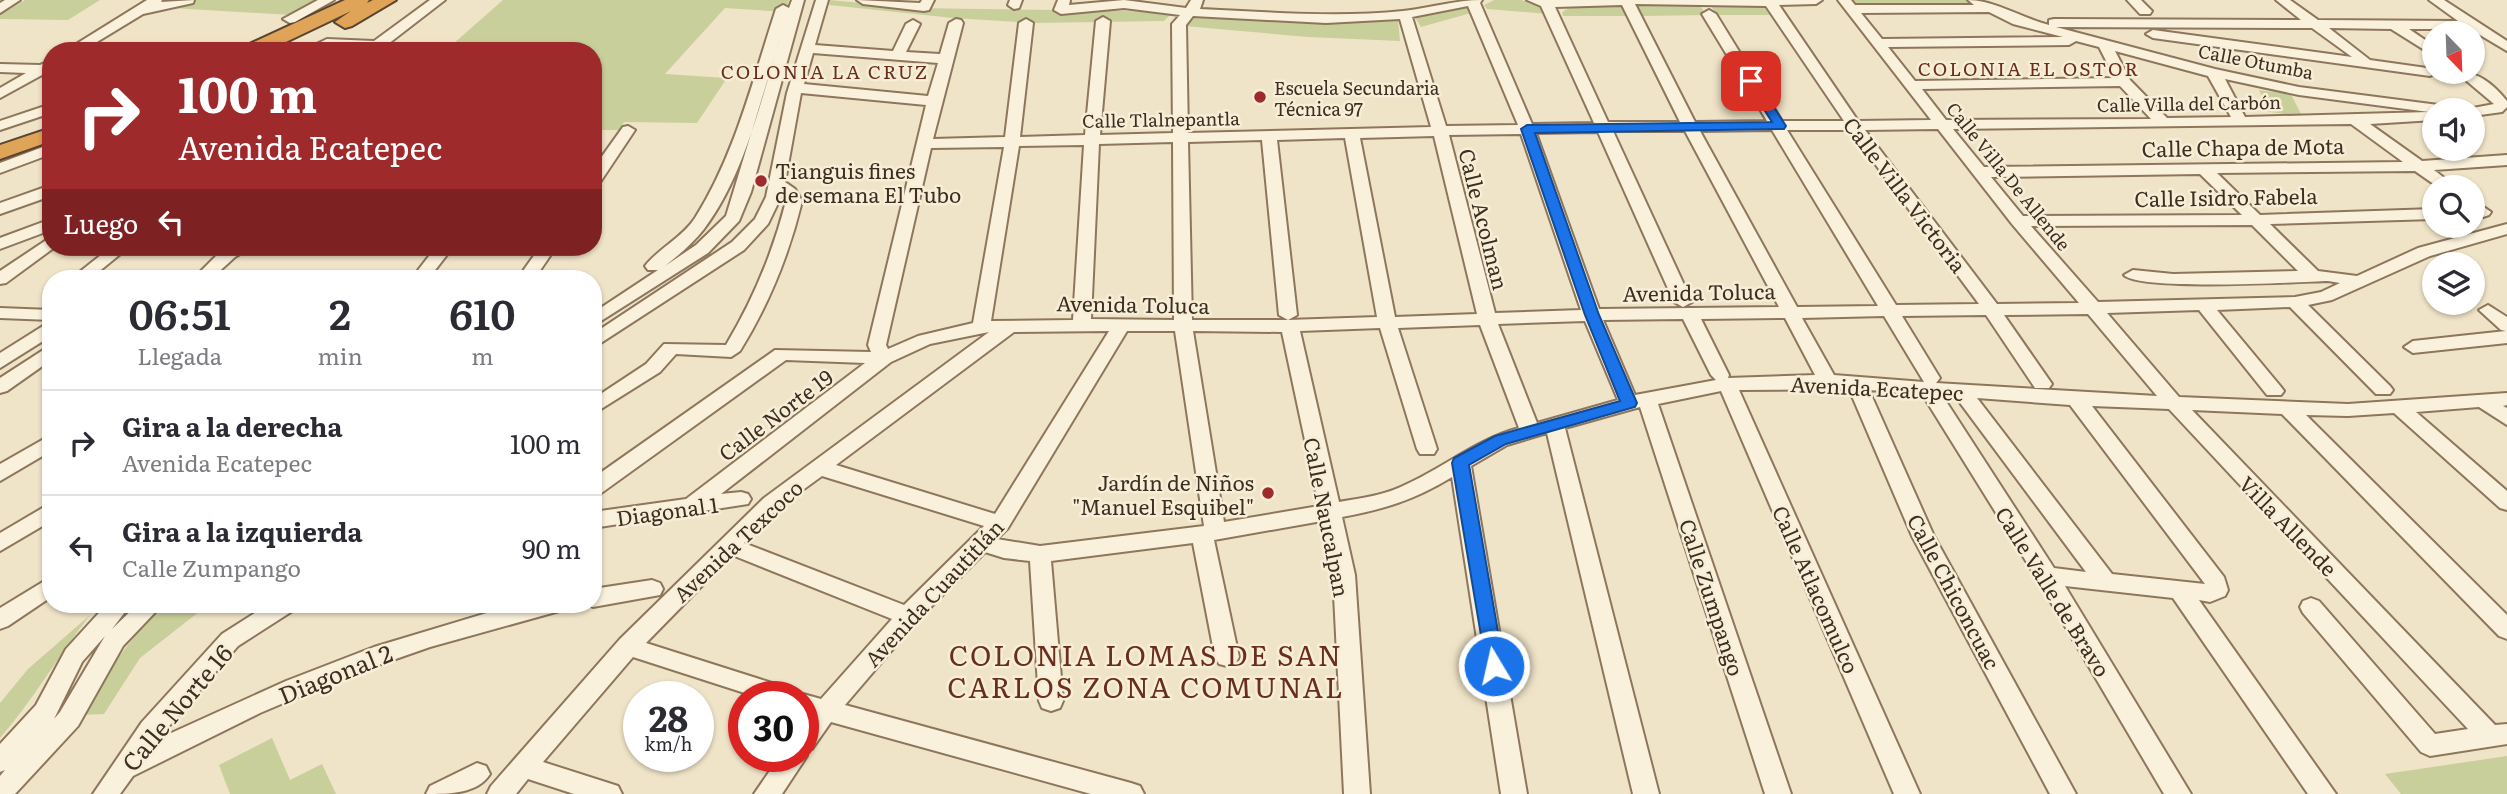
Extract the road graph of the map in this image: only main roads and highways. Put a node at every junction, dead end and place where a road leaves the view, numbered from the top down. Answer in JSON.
{"nodes":[{"id":1,"x":360,"y":0,"type":"edge"},
{"id":2,"x":387,"y":0,"type":"edge"},
{"id":3,"x":269,"y":42,"type":"edge"},
{"id":4,"x":301,"y":42,"type":"edge"},
{"id":5,"x":42,"y":125,"type":"edge"},
{"id":6,"x":42,"y":138,"type":"edge"},
{"id":7,"x":0,"y":139,"type":"edge"},
{"id":8,"x":0,"y":152,"type":"edge"}],
"edges":[{"from":1,"to":3,"type":"highway"},
{"from":2,"to":4,"type":"highway"},
{"from":5,"to":7,"type":"highway"},
{"from":6,"to":8,"type":"highway"}]}
